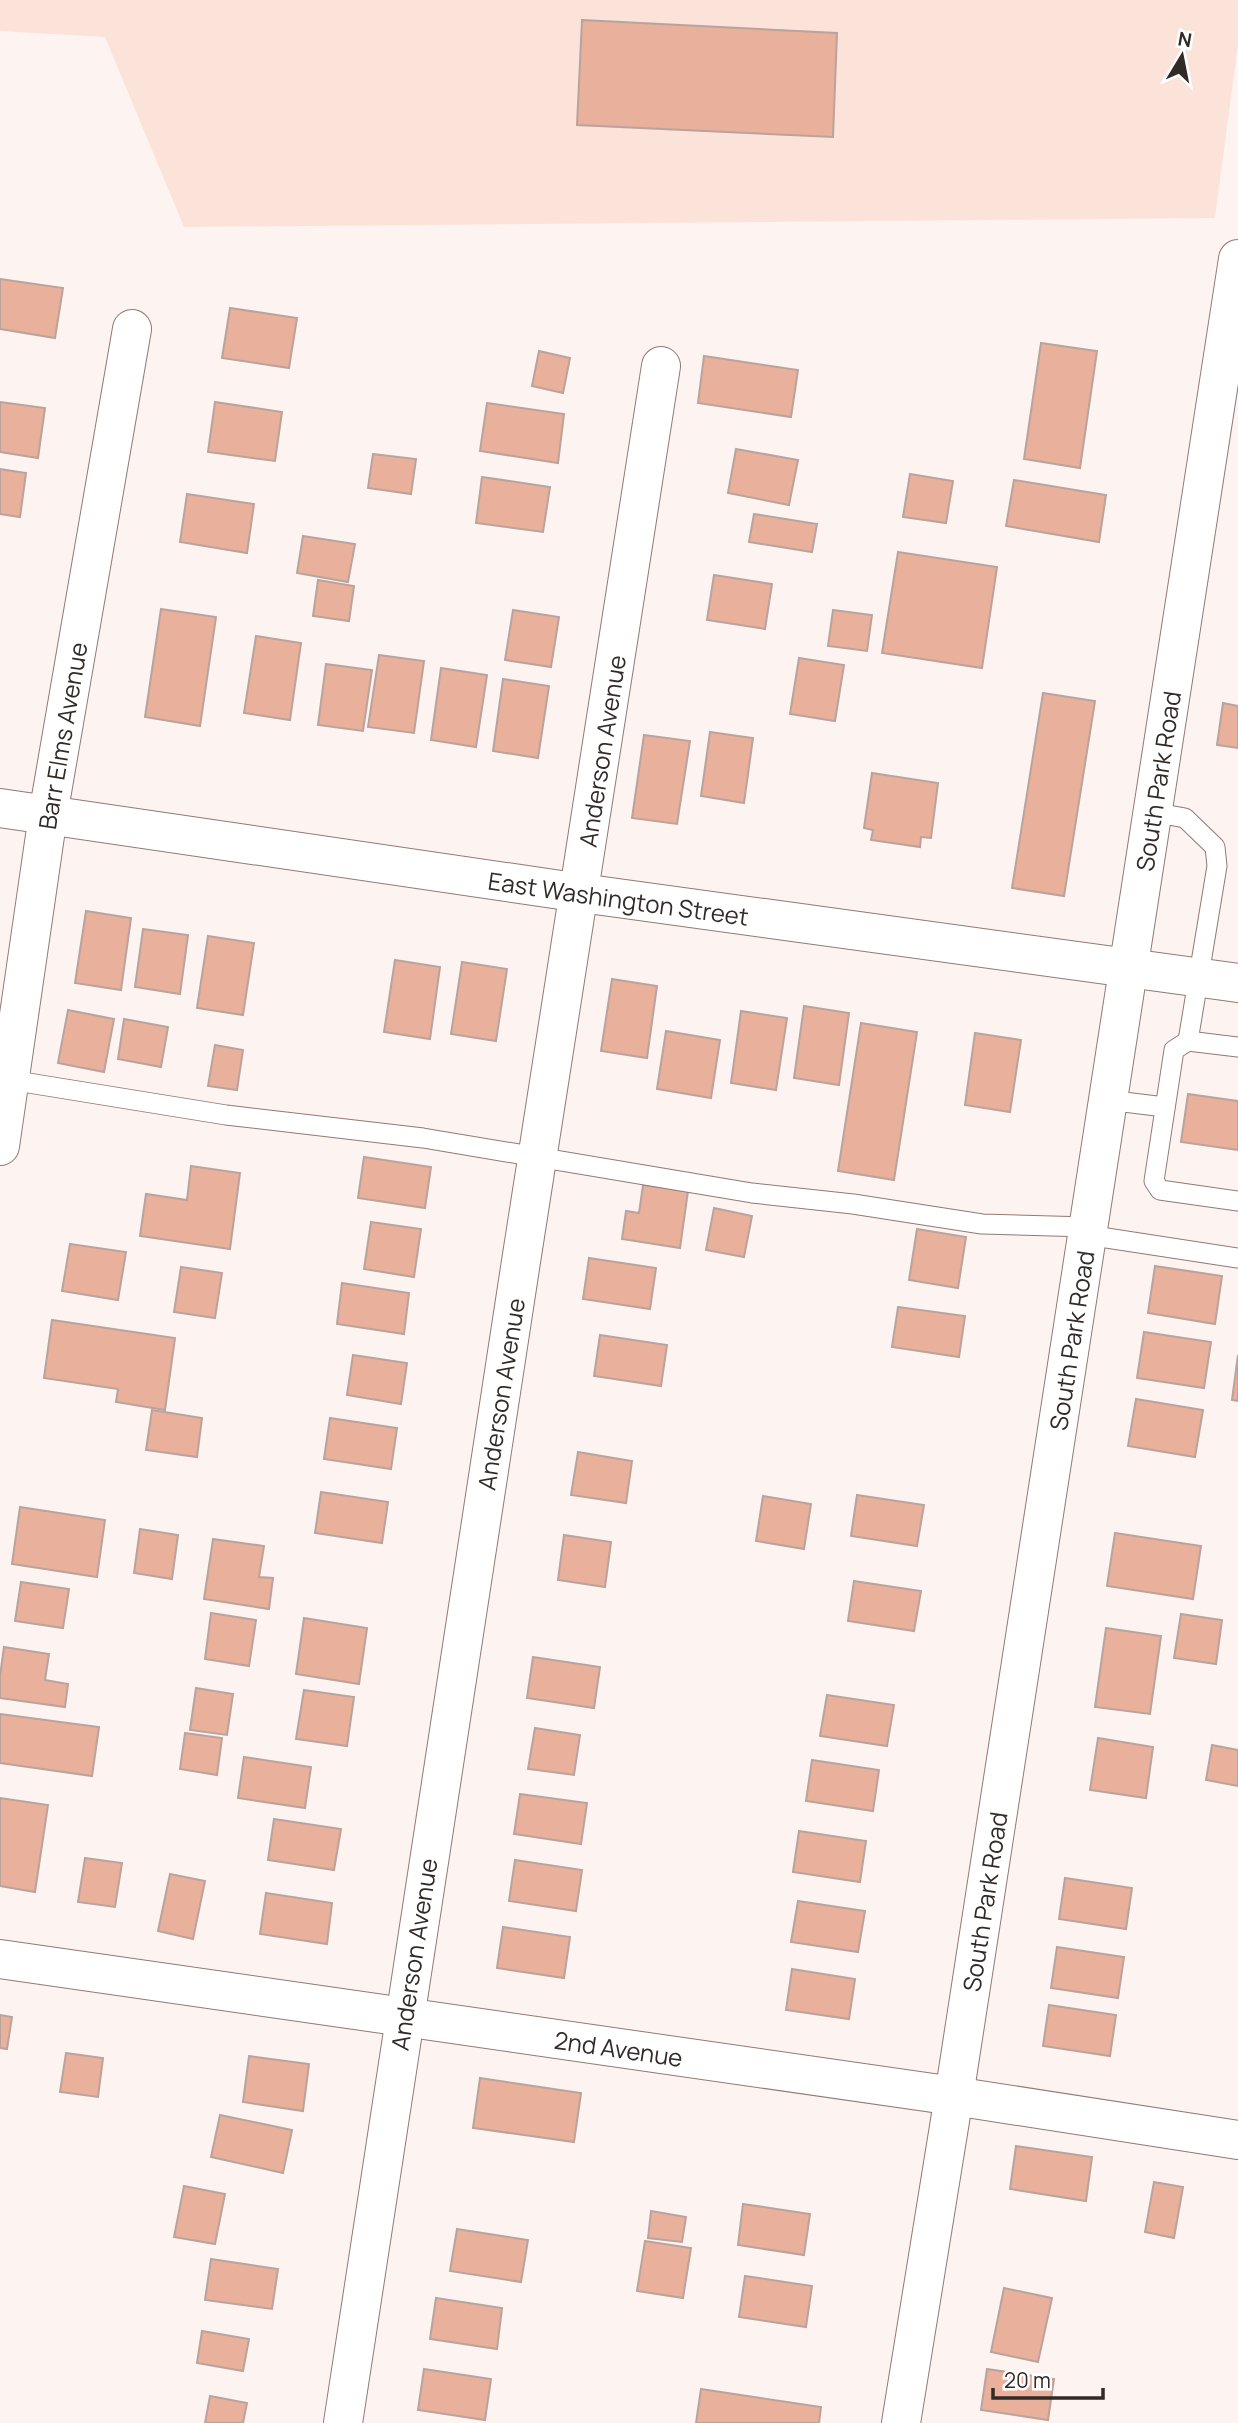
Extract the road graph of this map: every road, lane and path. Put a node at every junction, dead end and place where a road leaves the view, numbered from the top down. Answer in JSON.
{"nodes":[{"id":1,"x":1238,"y":260,"type":"edge"},
{"id":2,"x":132,"y":329,"type":"dead end"},
{"id":3,"x":661,"y":366,"type":"dead end"},
{"id":4,"x":0,"y":808,"type":"edge"},
{"id":5,"x":1152,"y":812,"type":"junction"},
{"id":6,"x":48,"y":816,"type":"junction"},
{"id":7,"x":581,"y":893,"type":"junction"},
{"id":8,"x":1128,"y":967,"type":"junction"},
{"id":9,"x":1198,"y":977,"type":"junction"},
{"id":10,"x":1238,"y":983,"type":"edge"},
{"id":11,"x":1188,"y":1041,"type":"junction"},
{"id":12,"x":1238,"y":1047,"type":"edge"},
{"id":13,"x":10,"y":1080,"type":"junction"},
{"id":14,"x":1108,"y":1100,"type":"junction"},
{"id":15,"x":1165,"y":1107,"type":"junction"},
{"id":16,"x":0,"y":1146,"type":"edge"},
{"id":17,"x":539,"y":1158,"type":"junction"},
{"id":18,"x":1238,"y":1201,"type":"edge"},
{"id":19,"x":1087,"y":1231,"type":"junction"},
{"id":20,"x":1238,"y":1258,"type":"edge"},
{"id":21,"x":0,"y":1959,"type":"edge"},
{"id":22,"x":402,"y":2016,"type":"junction"},
{"id":23,"x":954,"y":2095,"type":"junction"},
{"id":24,"x":1238,"y":2140,"type":"edge"},
{"id":25,"x":343,"y":2423,"type":"edge"},
{"id":26,"x":901,"y":2423,"type":"edge"}],
"edges":[{"from":1,"to":5,"type":"street","name":"South Park Road"},
{"from":2,"to":6,"type":"street","name":"Barr Elms Avenue"},
{"from":3,"to":7,"type":"street","name":"Anderson Avenue"},
{"from":4,"to":6,"type":"street","name":"East Washington Street"},
{"from":5,"to":8,"type":"street","name":"South Park Road"},
{"from":5,"to":9,"type":"lane"},
{"from":6,"to":7,"type":"street","name":"East Washington Street"},
{"from":6,"to":13,"type":"street","name":"Barr Elms Avenue"},
{"from":7,"to":8,"type":"street","name":"East Washington Street"},
{"from":7,"to":17,"type":"street","name":"Anderson Avenue"},
{"from":8,"to":9,"type":"street","name":"East Washington Street"},
{"from":8,"to":14,"type":"street","name":"South Park Road"},
{"from":9,"to":10,"type":"street","name":"East Washington Street"},
{"from":9,"to":11,"type":"lane"},
{"from":11,"to":12,"type":"lane"},
{"from":11,"to":15,"type":"lane"},
{"from":13,"to":16,"type":"street","name":"Barr Elms Avenue"},
{"from":13,"to":17,"type":"lane"},
{"from":14,"to":15,"type":"lane"},
{"from":14,"to":19,"type":"street","name":"South Park Road"},
{"from":15,"to":18,"type":"lane"},
{"from":17,"to":19,"type":"lane"},
{"from":17,"to":22,"type":"street","name":"Anderson Avenue"},
{"from":19,"to":20,"type":"lane"},
{"from":19,"to":23,"type":"street","name":"South Park Road"},
{"from":21,"to":22,"type":"street","name":"2nd Avenue"},
{"from":22,"to":23,"type":"street","name":"2nd Avenue"},
{"from":22,"to":25,"type":"street","name":"Anderson Avenue"},
{"from":23,"to":24,"type":"street","name":"2nd Avenue"},
{"from":23,"to":26,"type":"street","name":"South Park Road"}]}
